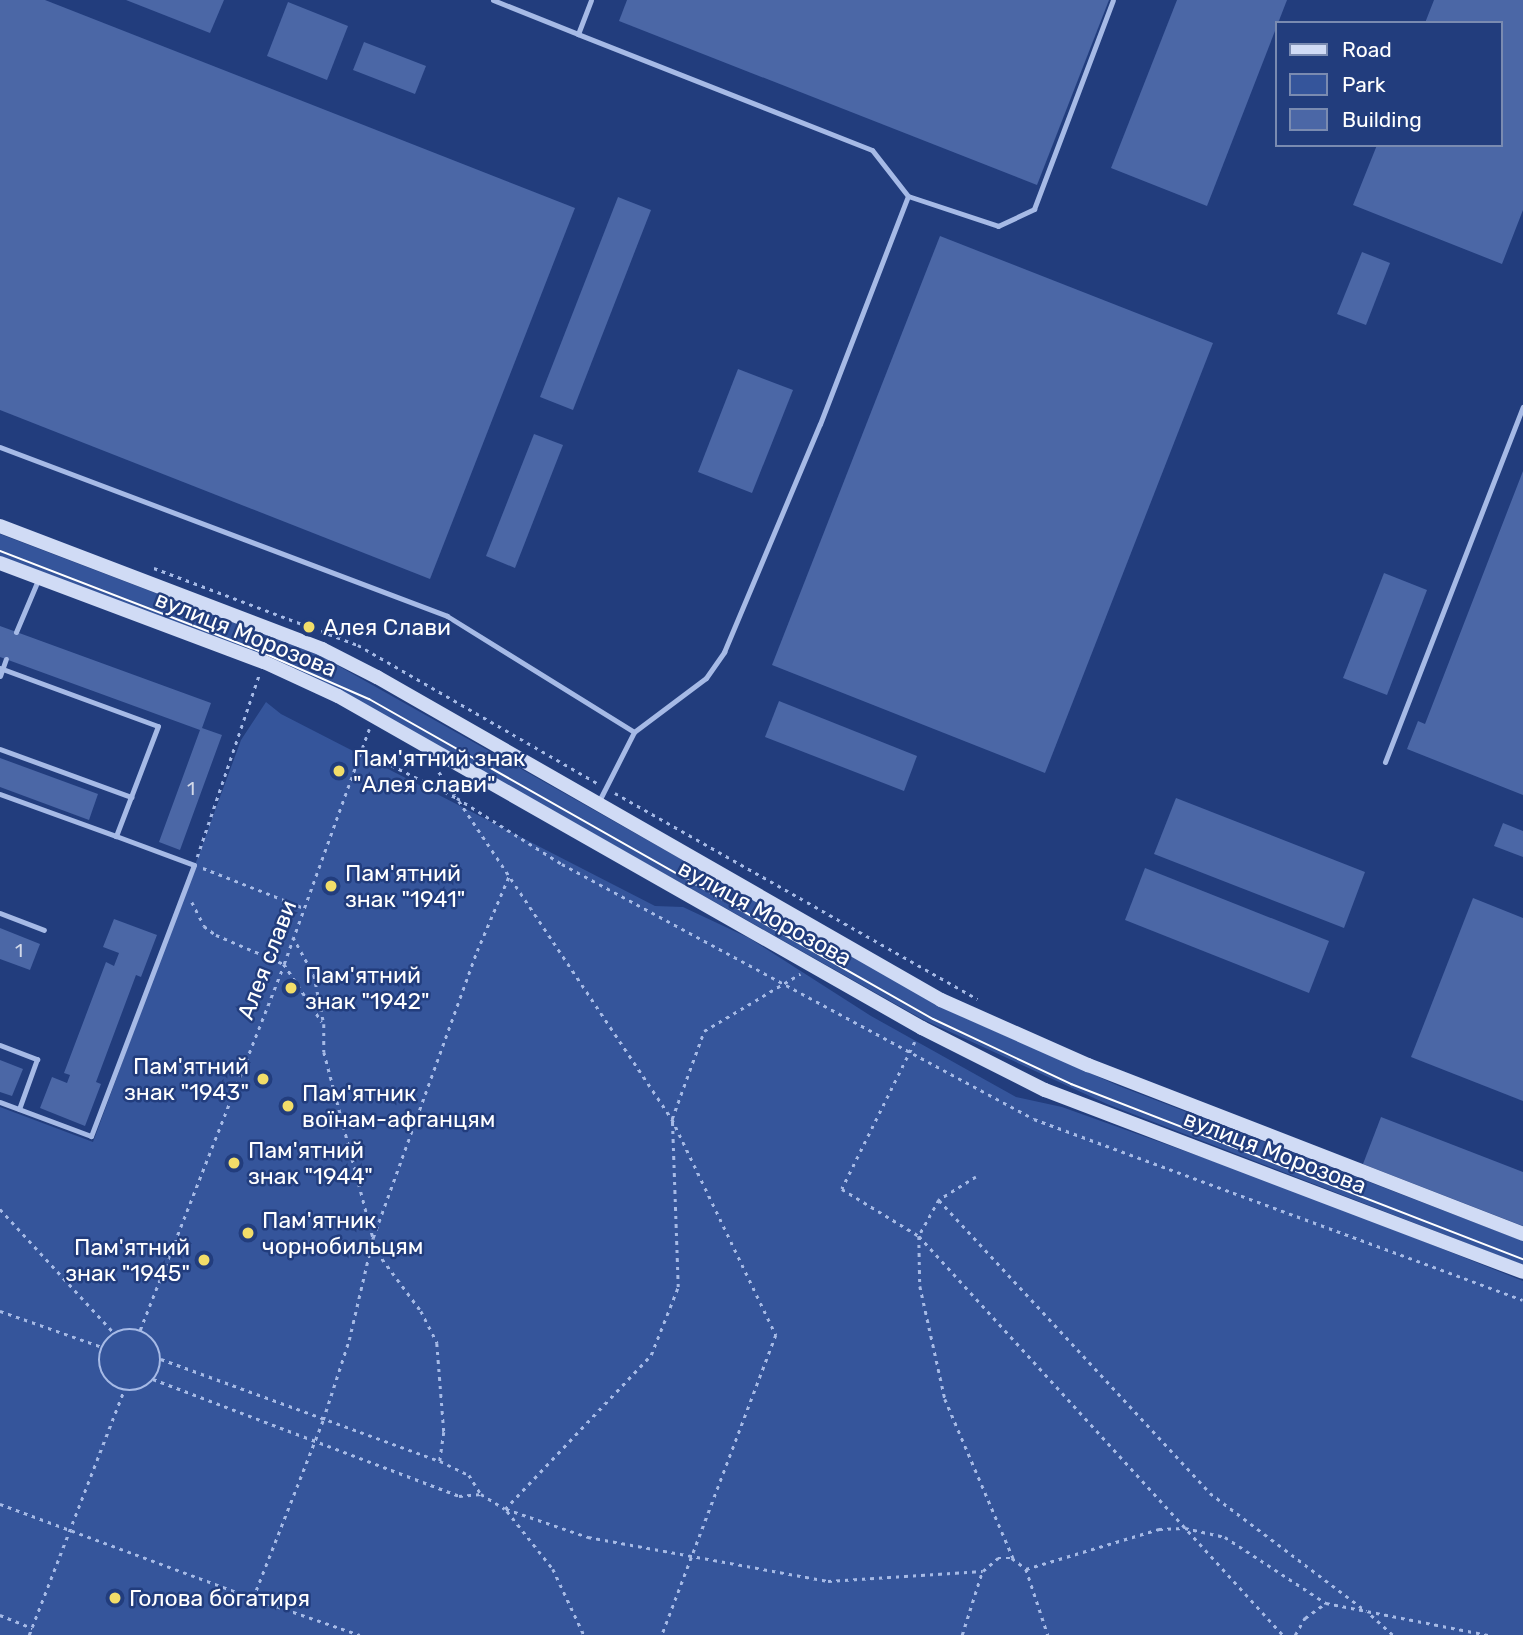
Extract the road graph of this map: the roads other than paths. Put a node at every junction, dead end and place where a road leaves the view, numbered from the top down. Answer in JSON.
{"nodes":[{"id":1,"x":493,"y":0,"type":"edge"},
{"id":2,"x":591,"y":0,"type":"edge"},
{"id":3,"x":1113,"y":0,"type":"edge"},
{"id":4,"x":578,"y":34,"type":"junction"},
{"id":5,"x":908,"y":196,"type":"junction"},
{"id":6,"x":1523,"y":407,"type":"edge"},
{"id":7,"x":0,"y":447,"type":"edge"},
{"id":8,"x":0,"y":526,"type":"edge"},
{"id":9,"x":0,"y":563,"type":"edge"},
{"id":10,"x":39,"y":578,"type":"junction"},
{"id":11,"x":16,"y":632,"type":"dead end"},
{"id":12,"x":6,"y":659,"type":"dead end"},
{"id":13,"x":1,"y":668,"type":"edge"},
{"id":14,"x":0,"y":676,"type":"edge"},
{"id":15,"x":634,"y":732,"type":"junction"},
{"id":16,"x":0,"y":749,"type":"edge"},
{"id":17,"x":1385,"y":761,"type":"dead end"},
{"id":18,"x":0,"y":794,"type":"edge"},
{"id":19,"x":131,"y":797,"type":"junction"},
{"id":20,"x":597,"y":804,"type":"junction"},
{"id":21,"x":116,"y":836,"type":"junction"},
{"id":22,"x":0,"y":914,"type":"edge"},
{"id":23,"x":44,"y":930,"type":"dead end"},
{"id":24,"x":0,"y":1045,"type":"edge"},
{"id":25,"x":0,"y":1102,"type":"edge"},
{"id":26,"x":19,"y":1109,"type":"junction"},
{"id":27,"x":1523,"y":1234,"type":"edge"},
{"id":28,"x":1523,"y":1272,"type":"edge"}],
"edges":[{"from":1,"to":4,"type":"lane"},
{"from":2,"to":4,"type":"lane"},
{"from":3,"to":5,"type":"lane"},
{"from":4,"to":5,"type":"lane"},
{"from":5,"to":15,"type":"lane"},
{"from":6,"to":17,"type":"lane"},
{"from":7,"to":15,"type":"lane"},
{"from":8,"to":20,"type":"main road","name":"вулиця Морозова"},
{"from":9,"to":10,"type":"main road","name":"вулиця Морозова"},
{"from":10,"to":11,"type":"lane"},
{"from":10,"to":28,"type":"main road","name":"вулиця Морозова"},
{"from":12,"to":13,"type":"lane"},
{"from":13,"to":14,"type":"lane"},
{"from":13,"to":19,"type":"lane"},
{"from":15,"to":20,"type":"lane"},
{"from":16,"to":19,"type":"lane"},
{"from":18,"to":21,"type":"lane"},
{"from":19,"to":21,"type":"lane"},
{"from":20,"to":27,"type":"main road","name":"вулиця Морозова"},
{"from":21,"to":26,"type":"lane"},
{"from":22,"to":23,"type":"lane"},
{"from":24,"to":26,"type":"lane"},
{"from":25,"to":26,"type":"lane"}]}
